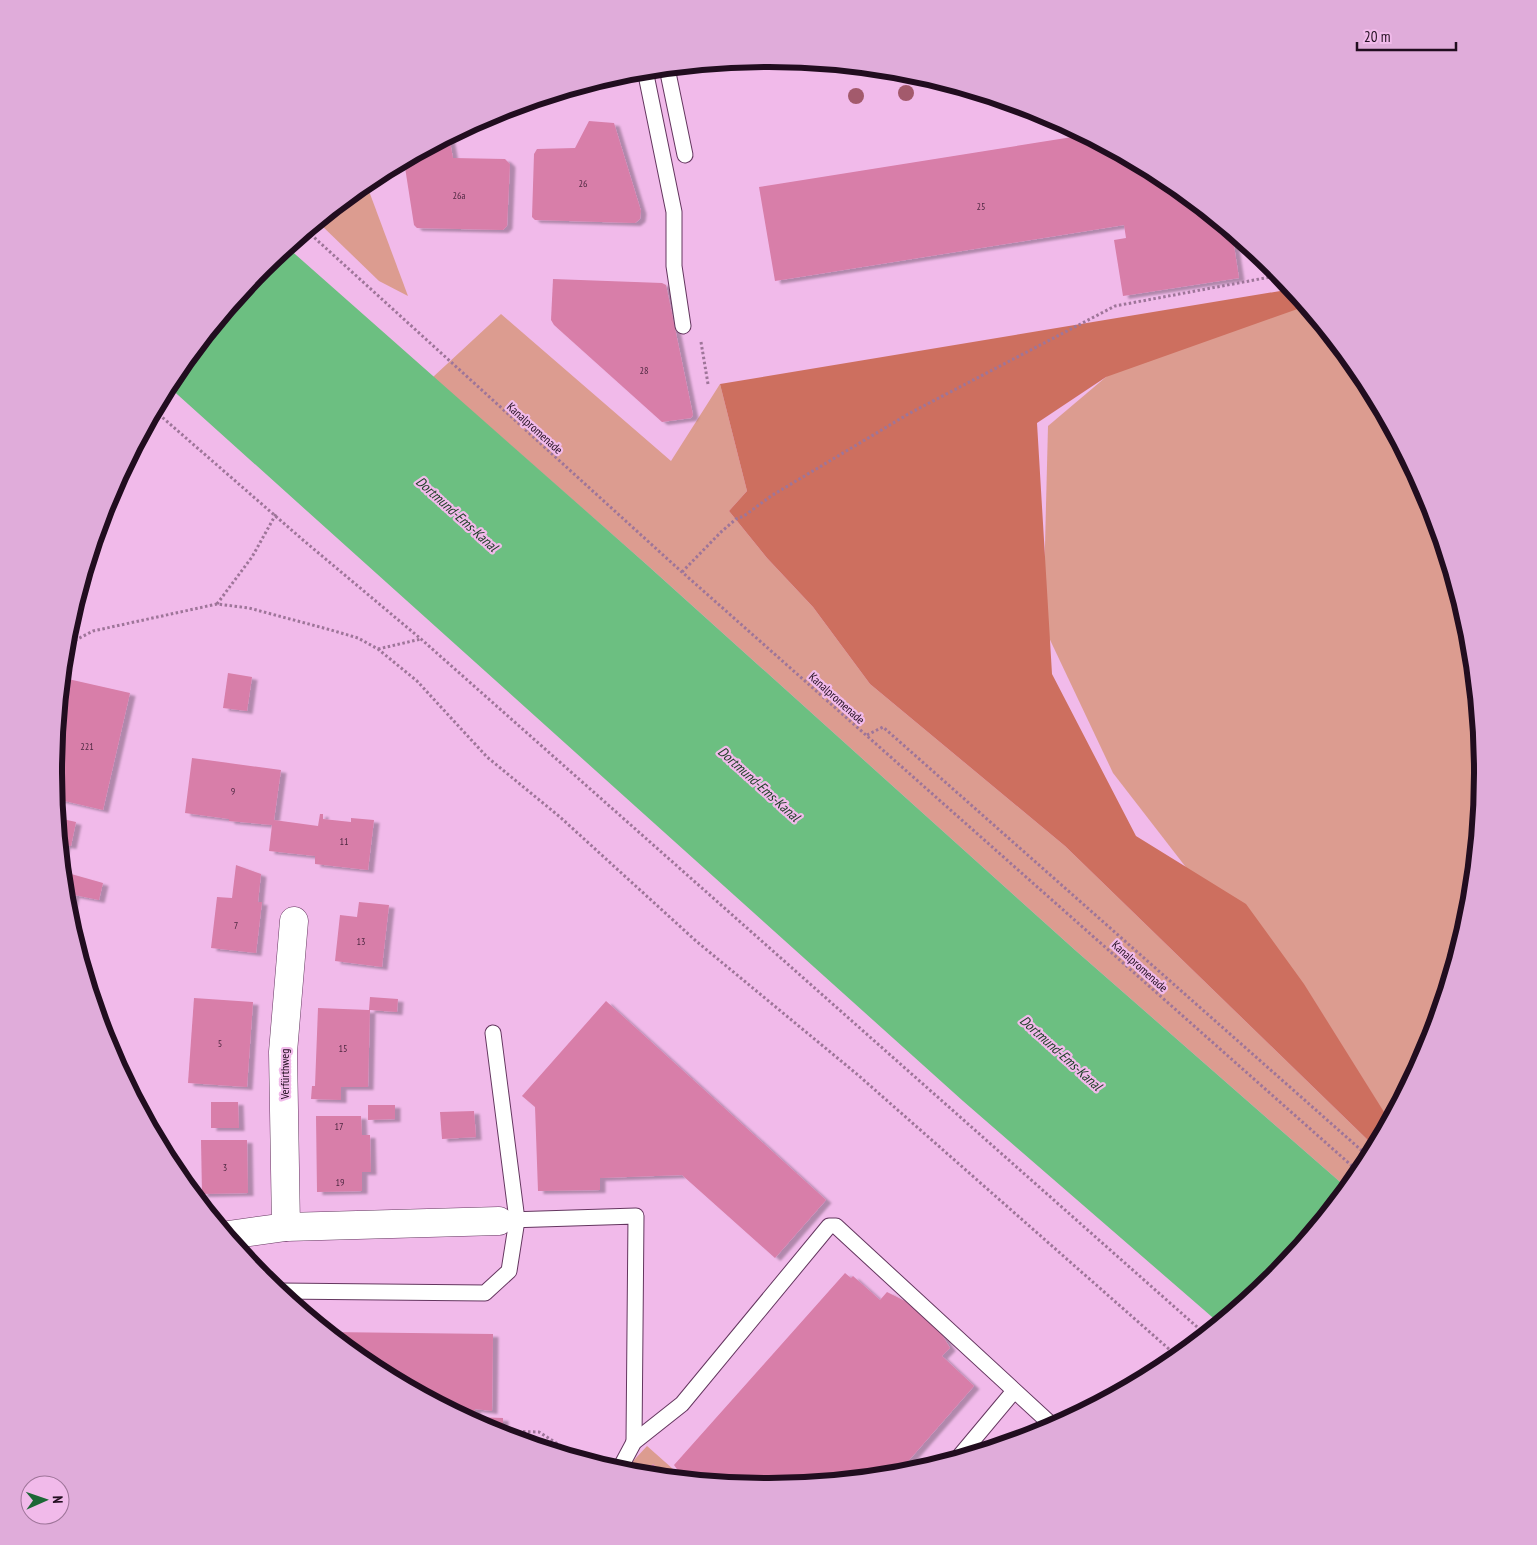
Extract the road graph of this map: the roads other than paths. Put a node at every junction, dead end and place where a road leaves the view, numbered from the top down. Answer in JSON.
{"nodes":[{"id":1,"x":668,"y":74,"type":"edge"},
{"id":2,"x":647,"y":78,"type":"edge"},
{"id":3,"x":685,"y":155,"type":"dead end"},
{"id":4,"x":683,"y":326,"type":"dead end"},
{"id":5,"x":294,"y":921,"type":"dead end"},
{"id":6,"x":493,"y":1033,"type":"dead end"},
{"id":7,"x":508,"y":1220,"type":"junction"},
{"id":8,"x":286,"y":1227,"type":"junction"},
{"id":9,"x":235,"y":1234,"type":"edge"},
{"id":10,"x":290,"y":1291,"type":"edge"},
{"id":11,"x":1014,"y":1392,"type":"junction"},
{"id":12,"x":1047,"y":1421,"type":"edge"},
{"id":13,"x":634,"y":1442,"type":"junction"},
{"id":14,"x":965,"y":1450,"type":"edge"},
{"id":15,"x":623,"y":1463,"type":"edge"}],
"edges":[{"from":1,"to":3,"type":"lane"},
{"from":2,"to":4,"type":"lane"},
{"from":5,"to":8,"type":"street","name":"Verfürthweg"},
{"from":6,"to":7,"type":"lane"},
{"from":7,"to":8,"type":"street"},
{"from":7,"to":10,"type":"lane"},
{"from":7,"to":13,"type":"lane"},
{"from":8,"to":9,"type":"street"},
{"from":11,"to":12,"type":"lane"},
{"from":11,"to":13,"type":"lane"},
{"from":11,"to":14,"type":"lane"},
{"from":13,"to":15,"type":"lane"}]}
